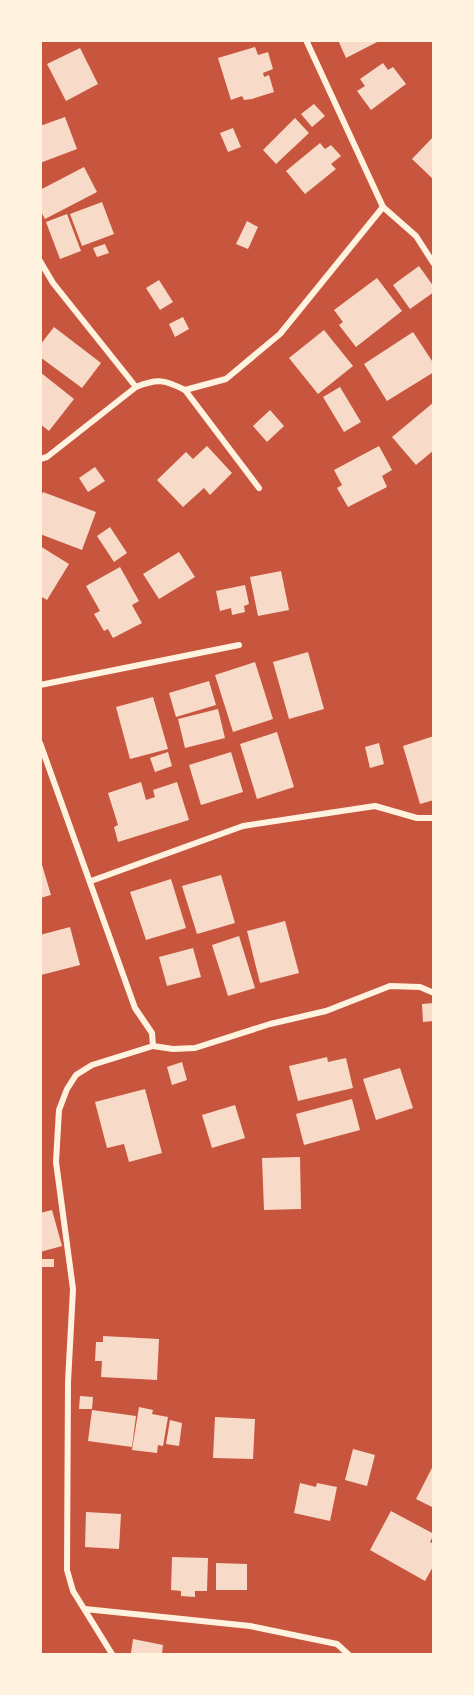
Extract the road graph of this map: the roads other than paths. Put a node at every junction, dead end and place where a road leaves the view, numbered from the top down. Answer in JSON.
{"nodes":[{"id":1,"x":306,"y":40,"type":"edge"},
{"id":2,"x":383,"y":207,"type":"junction"},
{"id":3,"x":40,"y":261,"type":"edge"},
{"id":4,"x":434,"y":264,"type":"edge"},
{"id":5,"x":136,"y":387,"type":"junction"},
{"id":6,"x":185,"y":390,"type":"junction"},
{"id":7,"x":40,"y":459,"type":"edge"},
{"id":8,"x":259,"y":488,"type":"dead end"},
{"id":9,"x":239,"y":645,"type":"dead end"},
{"id":10,"x":40,"y":685,"type":"edge"},
{"id":11,"x":40,"y":743,"type":"edge"},
{"id":12,"x":434,"y":818,"type":"edge"},
{"id":13,"x":91,"y":881,"type":"junction"},
{"id":14,"x":434,"y":993,"type":"edge"},
{"id":15,"x":153,"y":1046,"type":"junction"},
{"id":16,"x":84,"y":1609,"type":"junction"},
{"id":17,"x":112,"y":1654,"type":"edge"},
{"id":18,"x":348,"y":1654,"type":"edge"}],
"edges":[{"from":1,"to":2,"type":"street"},
{"from":2,"to":4,"type":"street"},
{"from":2,"to":6,"type":"street"},
{"from":3,"to":5,"type":"street"},
{"from":5,"to":6,"type":"street"},
{"from":5,"to":7,"type":"street"},
{"from":6,"to":8,"type":"street"},
{"from":9,"to":10,"type":"street"},
{"from":11,"to":13,"type":"street"},
{"from":12,"to":13,"type":"street"},
{"from":13,"to":15,"type":"street"},
{"from":14,"to":15,"type":"street"},
{"from":15,"to":16,"type":"street"},
{"from":16,"to":17,"type":"street"},
{"from":16,"to":18,"type":"street"}]}
